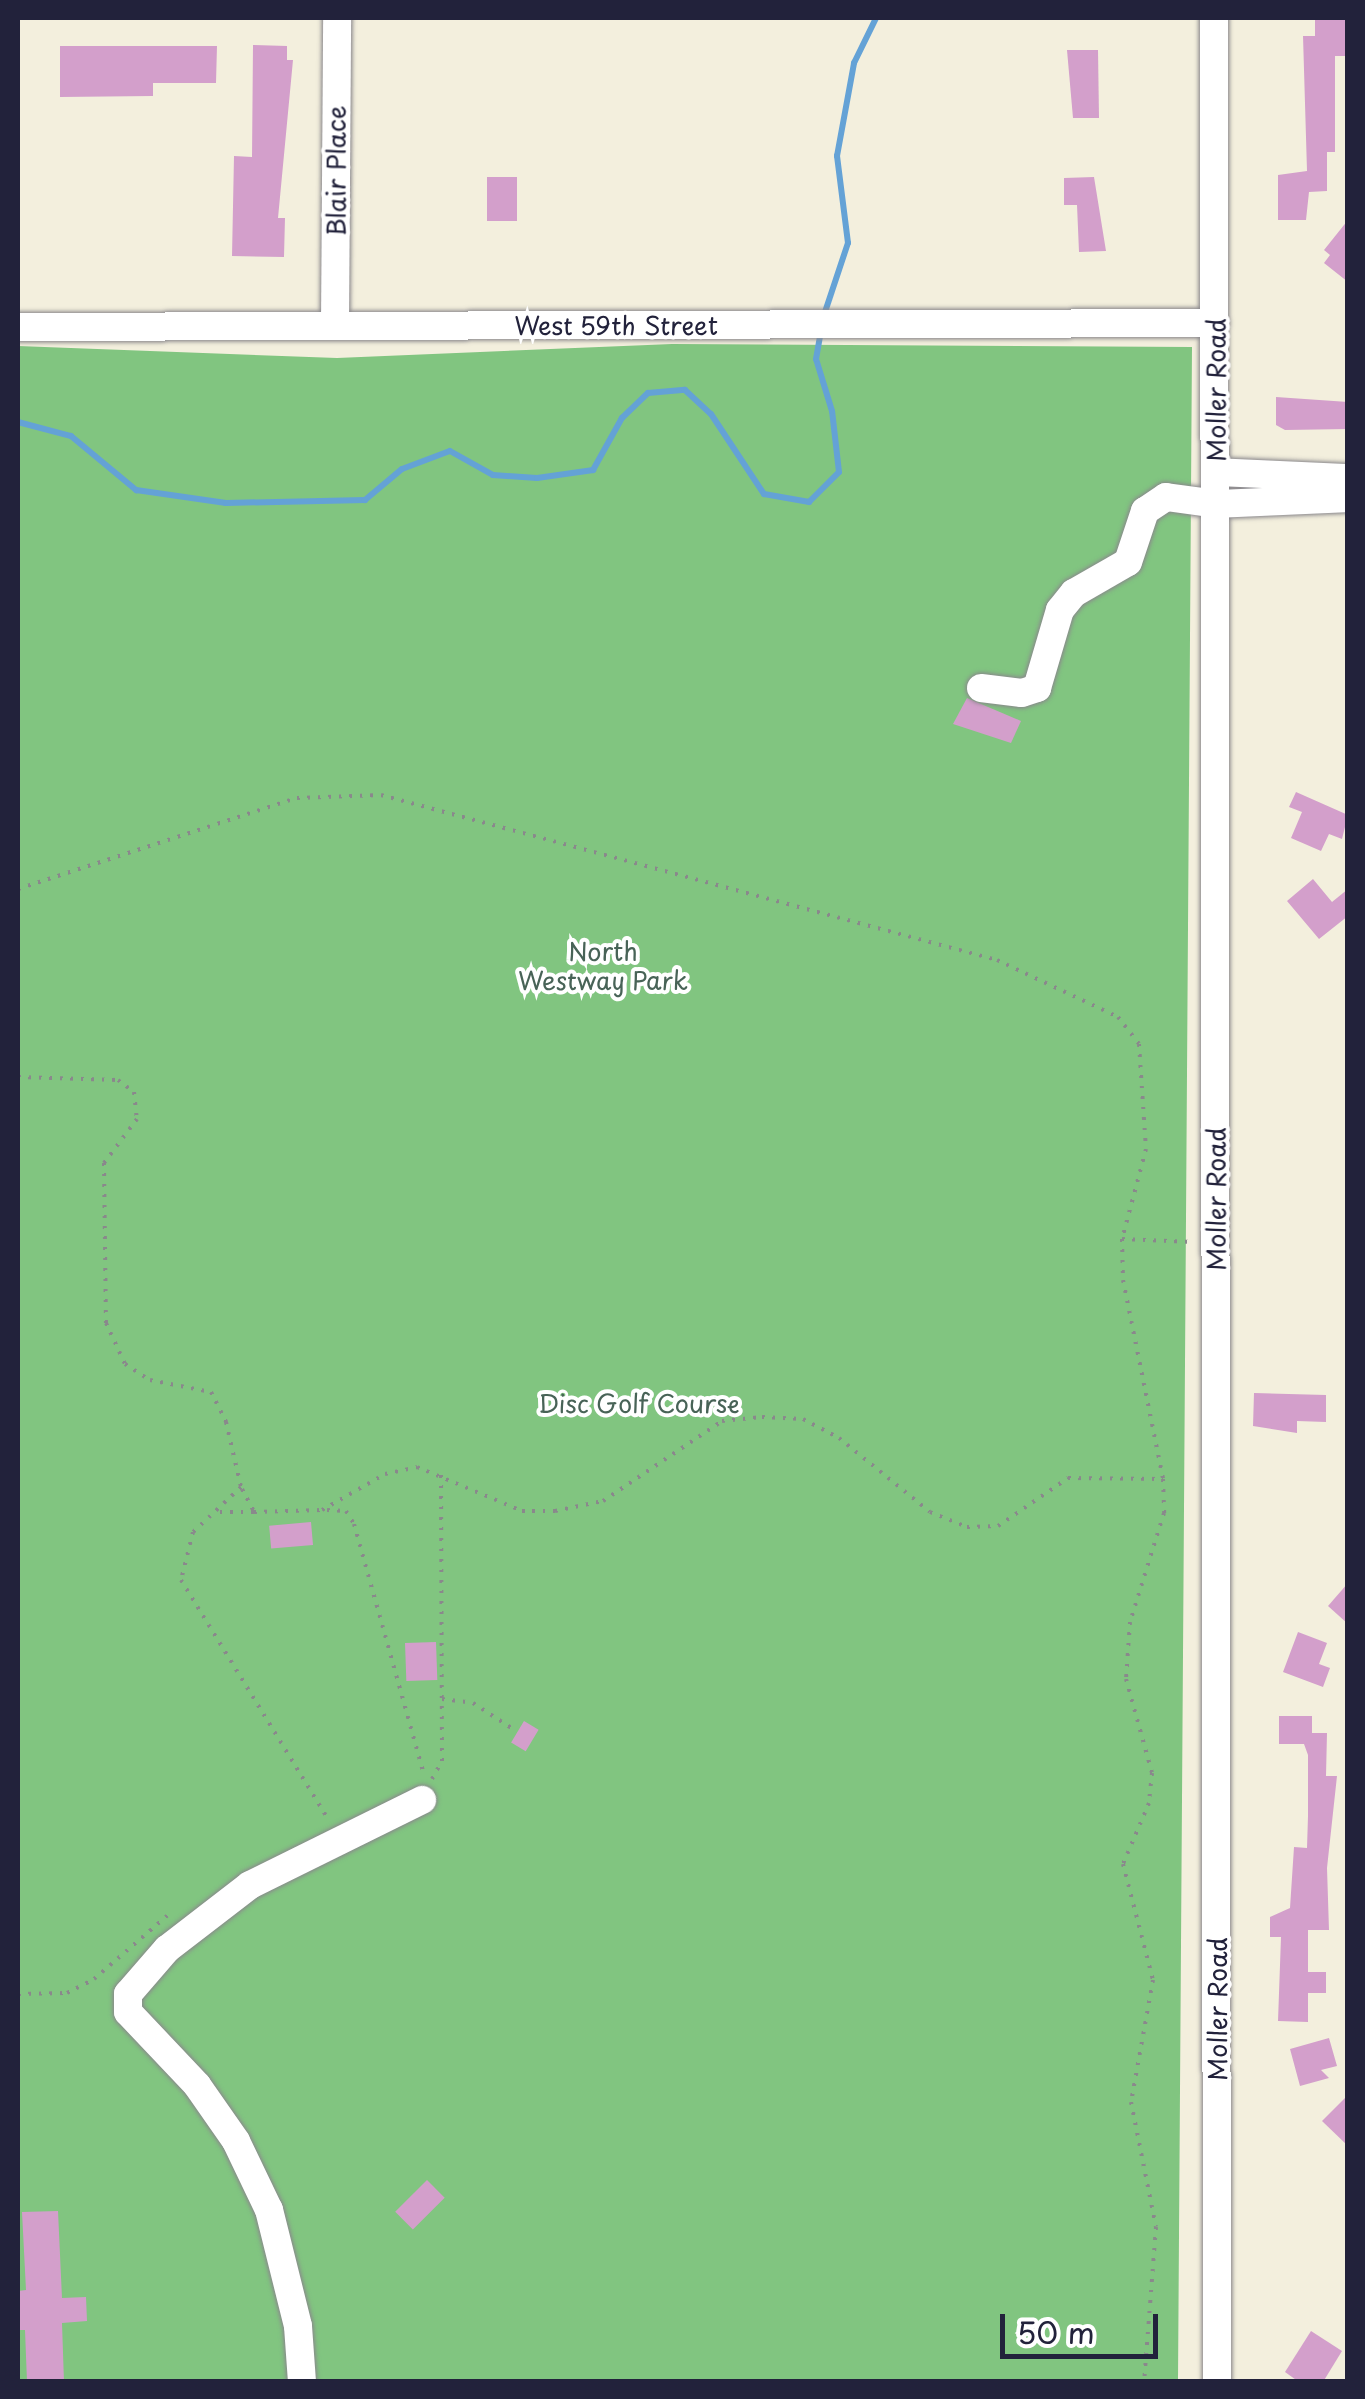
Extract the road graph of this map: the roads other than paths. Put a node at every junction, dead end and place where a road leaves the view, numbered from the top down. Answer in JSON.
{"nodes":[{"id":1,"x":337,"y":18,"type":"edge"},
{"id":2,"x":1214,"y":18,"type":"edge"},
{"id":3,"x":1215,"y":322,"type":"junction"},
{"id":4,"x":335,"y":325,"type":"junction"},
{"id":5,"x":18,"y":327,"type":"edge"},
{"id":6,"x":1216,"y":472,"type":"junction"},
{"id":7,"x":1348,"y":478,"type":"edge"},
{"id":8,"x":1348,"y":498,"type":"edge"},
{"id":9,"x":1216,"y":504,"type":"junction"},
{"id":10,"x":981,"y":688,"type":"dead end"},
{"id":11,"x":422,"y":1800,"type":"dead end"},
{"id":12,"x":302,"y":2382,"type":"edge"},
{"id":13,"x":1217,"y":2382,"type":"edge"}],
"edges":[{"from":1,"to":4,"type":"street","name":"Blair Place"},
{"from":2,"to":3,"type":"street","name":"Moller Road"},
{"from":3,"to":4,"type":"street","name":"West 59th Street"},
{"from":3,"to":6,"type":"street","name":"Moller Road"},
{"from":4,"to":5,"type":"street","name":"West 59th Street"},
{"from":6,"to":7,"type":"street"},
{"from":6,"to":9,"type":"street","name":"Moller Road"},
{"from":8,"to":9,"type":"street"},
{"from":9,"to":10,"type":"street"},
{"from":9,"to":13,"type":"street","name":"Moller Road"},
{"from":11,"to":12,"type":"street"}]}
